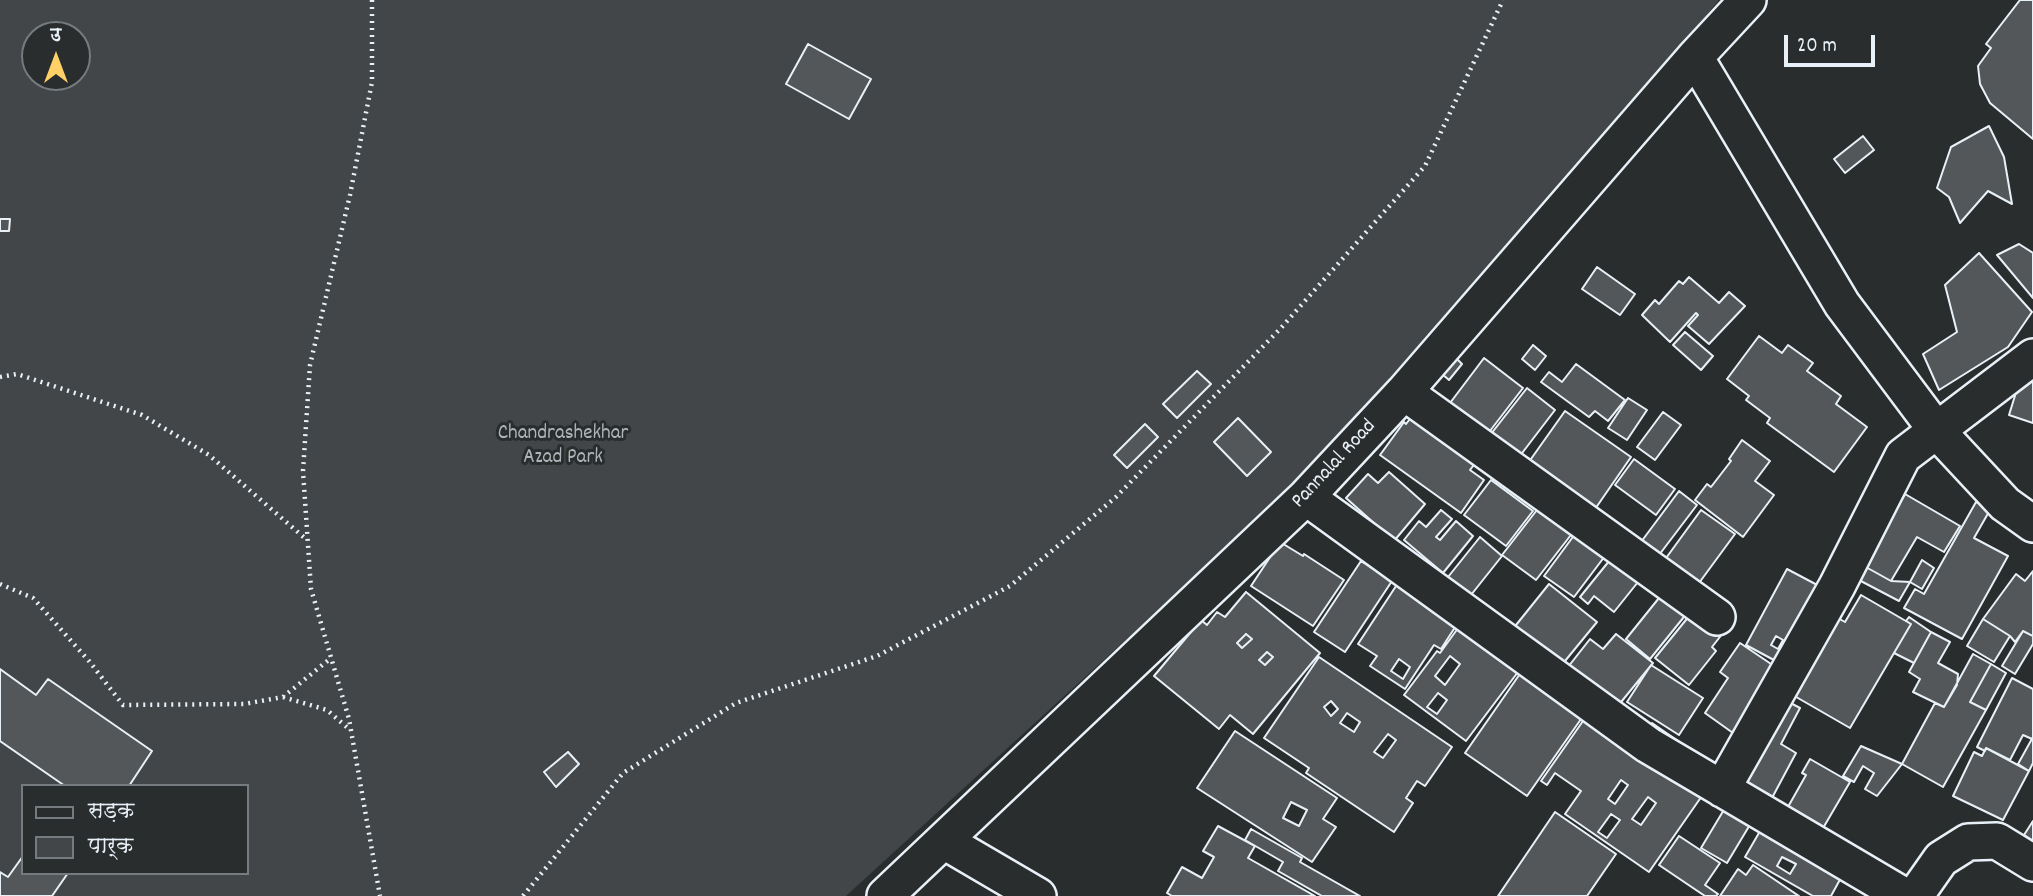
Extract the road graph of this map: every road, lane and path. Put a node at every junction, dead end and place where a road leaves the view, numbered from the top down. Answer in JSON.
{"nodes":[{"id":1,"x":372,"y":0,"type":"edge"},
{"id":2,"x":1503,"y":0,"type":"edge"},
{"id":3,"x":1748,"y":0,"type":"edge"},
{"id":4,"x":1695,"y":57,"type":"junction"},
{"id":5,"x":2033,"y":357,"type":"edge"},
{"id":6,"x":0,"y":377,"type":"edge"},
{"id":7,"x":1404,"y":392,"type":"junction"},
{"id":8,"x":1937,"y":431,"type":"junction"},
{"id":9,"x":1306,"y":497,"type":"junction"},
{"id":10,"x":2033,"y":524,"type":"edge"},
{"id":11,"x":308,"y":540,"type":"junction"},
{"id":12,"x":0,"y":584,"type":"edge"},
{"id":13,"x":1717,"y":617,"type":"dead end"},
{"id":14,"x":331,"y":658,"type":"junction"},
{"id":15,"x":283,"y":697,"type":"junction"},
{"id":16,"x":351,"y":730,"type":"junction"},
{"id":17,"x":1722,"y":789,"type":"junction"},
{"id":18,"x":944,"y":841,"type":"junction"},
{"id":19,"x":2033,"y":863,"type":"edge"},
{"id":20,"x":380,"y":896,"type":"edge"},
{"id":21,"x":523,"y":896,"type":"edge"},
{"id":22,"x":885,"y":896,"type":"edge"},
{"id":23,"x":1038,"y":896,"type":"edge"},
{"id":24,"x":1904,"y":896,"type":"edge"},
{"id":25,"x":1915,"y":896,"type":"edge"}],
"edges":[{"from":1,"to":11,"type":"path"},
{"from":2,"to":21,"type":"path"},
{"from":3,"to":4,"type":"street","name":"Pannalal Road"},
{"from":4,"to":7,"type":"street","name":"Pannalal Road"},
{"from":4,"to":8,"type":"street"},
{"from":5,"to":8,"type":"street"},
{"from":6,"to":11,"type":"path"},
{"from":7,"to":9,"type":"street","name":"Pannalal Road"},
{"from":7,"to":13,"type":"street"},
{"from":8,"to":10,"type":"street"},
{"from":8,"to":17,"type":"street"},
{"from":9,"to":17,"type":"street"},
{"from":9,"to":18,"type":"street","name":"Pannalal Road"},
{"from":11,"to":14,"type":"path"},
{"from":12,"to":15,"type":"path"},
{"from":14,"to":15,"type":"path"},
{"from":14,"to":16,"type":"path"},
{"from":15,"to":16,"type":"path"},
{"from":16,"to":20,"type":"path"},
{"from":17,"to":24,"type":"street"},
{"from":18,"to":22,"type":"street","name":"Pannalal Road"},
{"from":18,"to":23,"type":"street"},
{"from":19,"to":25,"type":"street"}]}
